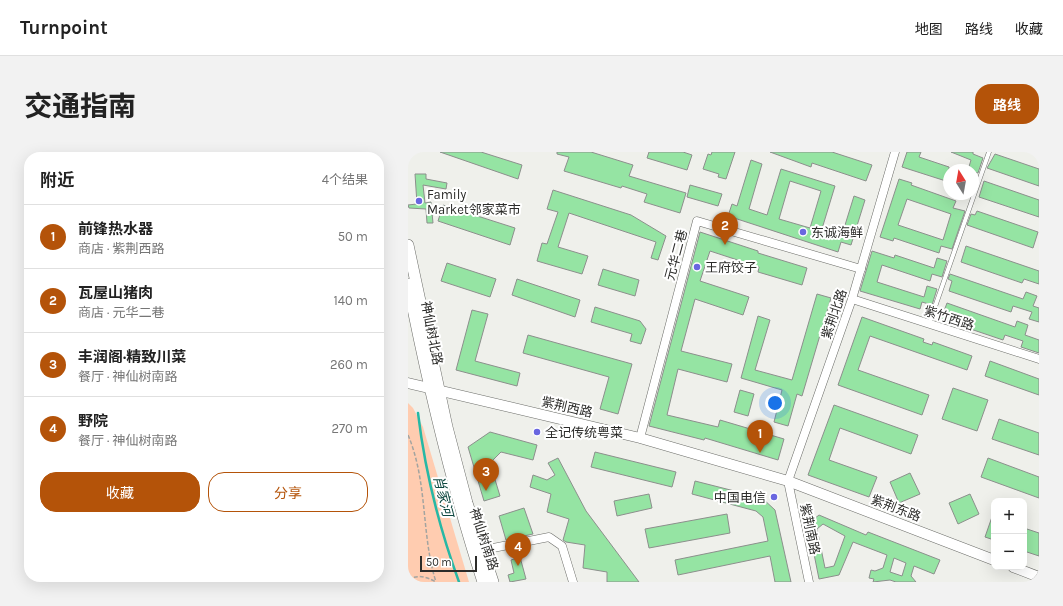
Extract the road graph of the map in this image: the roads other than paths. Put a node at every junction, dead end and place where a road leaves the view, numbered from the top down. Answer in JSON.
{"nodes":[{"id":1,"x":895,"y":152,"type":"edge"},
{"id":2,"x":988,"y":152,"type":"edge"},
{"id":3,"x":408,"y":245,"type":"edge"},
{"id":4,"x":861,"y":269,"type":"junction"},
{"id":5,"x":408,"y":284,"type":"edge"},
{"id":6,"x":852,"y":299,"type":"junction"},
{"id":7,"x":929,"y":324,"type":"junction"},
{"id":8,"x":1039,"y":359,"type":"edge"},
{"id":9,"x":408,"y":383,"type":"edge"},
{"id":10,"x":434,"y":389,"type":"junction"},
{"id":11,"x":640,"y":438,"type":"junction"},
{"id":12,"x":788,"y":481,"type":"junction"},
{"id":13,"x":478,"y":551,"type":"junction"},
{"id":14,"x":991,"y":559,"type":"edge"},
{"id":15,"x":1021,"y":570,"type":"edge"},
{"id":16,"x":1039,"y":577,"type":"edge"},
{"id":17,"x":483,"y":582,"type":"edge"},
{"id":18,"x":493,"y":582,"type":"edge"},
{"id":19,"x":573,"y":582,"type":"edge"},
{"id":20,"x":809,"y":582,"type":"edge"}],
"edges":[{"from":1,"to":4,"type":"street","name":"紫荆北路"},
{"from":2,"to":7,"type":"lane"},
{"from":3,"to":10,"type":"main road"},
{"from":4,"to":6,"type":"street","name":"紫荆北路"},
{"from":4,"to":11,"type":"street","name":"元华二巷"},
{"from":5,"to":10,"type":"main road","name":"神仙树北路"},
{"from":6,"to":7,"type":"street","name":"紫竹西路"},
{"from":6,"to":12,"type":"street","name":"紫荆北路"},
{"from":7,"to":8,"type":"street","name":"紫竹西路"},
{"from":9,"to":10,"type":"street","name":"紫荆西路"},
{"from":10,"to":11,"type":"street","name":"紫荆西路"},
{"from":10,"to":13,"type":"main road","name":"神仙树南路"},
{"from":11,"to":12,"type":"street","name":"紫荆西路"},
{"from":12,"to":14,"type":"street","name":"紫荆东路"},
{"from":12,"to":20,"type":"street","name":"紫荆南路"},
{"from":13,"to":17,"type":"main road","name":"神仙树南路"},
{"from":13,"to":18,"type":"main road"},
{"from":13,"to":19,"type":"street"},
{"from":15,"to":16,"type":"street"}]}
